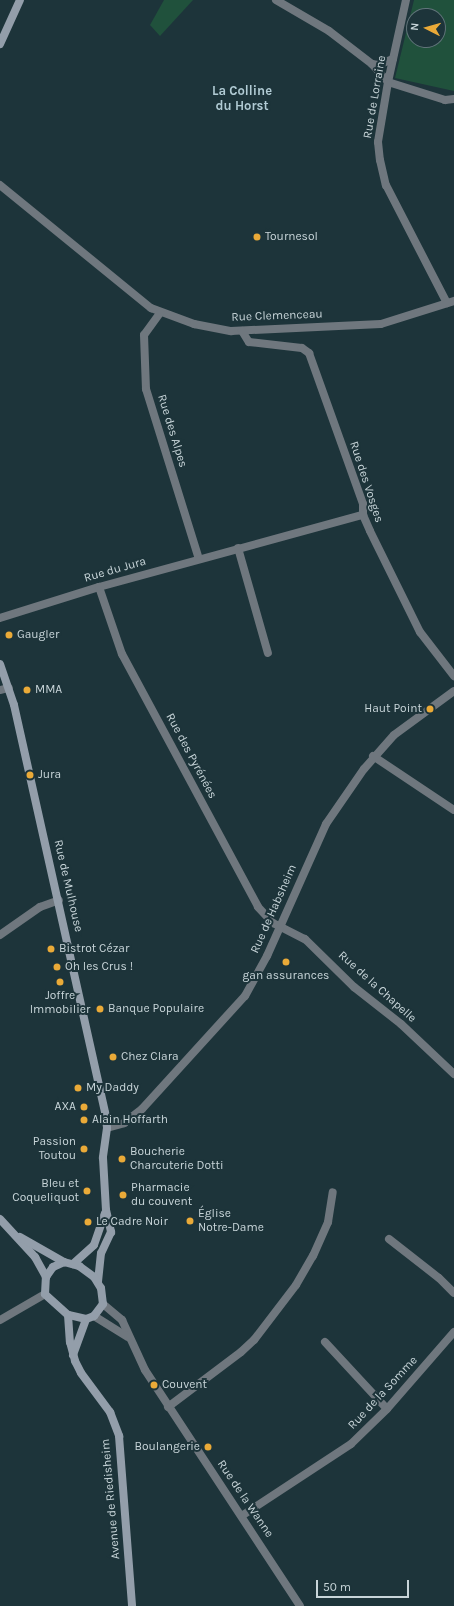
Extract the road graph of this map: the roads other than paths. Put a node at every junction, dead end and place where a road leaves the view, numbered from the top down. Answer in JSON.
{"nodes":[{"id":1,"x":20,"y":0,"type":"edge"},
{"id":2,"x":276,"y":0,"type":"edge"},
{"id":3,"x":406,"y":0,"type":"edge"},
{"id":4,"x":0,"y":44,"type":"edge"},
{"id":5,"x":393,"y":59,"type":"junction"},
{"id":6,"x":372,"y":64,"type":"junction"},
{"id":7,"x":388,"y":82,"type":"junction"},
{"id":8,"x":454,"y":99,"type":"edge"},
{"id":9,"x":0,"y":185,"type":"edge"},
{"id":10,"x":451,"y":302,"type":"edge"},
{"id":11,"x":160,"y":313,"type":"junction"},
{"id":12,"x":242,"y":330,"type":"junction"},
{"id":13,"x":363,"y":515,"type":"junction"},
{"id":14,"x":238,"y":548,"type":"junction"},
{"id":15,"x":199,"y":559,"type":"junction"},
{"id":16,"x":99,"y":587,"type":"junction"},
{"id":17,"x":0,"y":618,"type":"edge"},
{"id":18,"x":268,"y":652,"type":"dead end"},
{"id":19,"x":0,"y":664,"type":"edge"},
{"id":20,"x":454,"y":676,"type":"edge"},
{"id":21,"x":9,"y":688,"type":"junction"},
{"id":22,"x":0,"y":690,"type":"edge"},
{"id":23,"x":454,"y":691,"type":"edge"},
{"id":24,"x":373,"y":756,"type":"junction"},
{"id":25,"x":454,"y":810,"type":"edge"},
{"id":26,"x":59,"y":900,"type":"junction"},
{"id":27,"x":279,"y":926,"type":"junction"},
{"id":28,"x":0,"y":935,"type":"edge"},
{"id":29,"x":454,"y":1074,"type":"edge"},
{"id":30,"x":107,"y":1128,"type":"junction"},
{"id":31,"x":333,"y":1192,"type":"dead end"},
{"id":32,"x":106,"y":1210,"type":"junction"},
{"id":33,"x":0,"y":1219,"type":"edge"},
{"id":34,"x":18,"y":1236,"type":"junction"},
{"id":35,"x":389,"y":1239,"type":"dead end"},
{"id":36,"x":64,"y":1262,"type":"junction"},
{"id":37,"x":73,"y":1264,"type":"junction"},
{"id":38,"x":46,"y":1277,"type":"junction"},
{"id":39,"x":98,"y":1282,"type":"junction"},
{"id":40,"x":45,"y":1294,"type":"junction"},
{"id":41,"x":454,"y":1294,"type":"edge"},
{"id":42,"x":103,"y":1304,"type":"junction"},
{"id":43,"x":68,"y":1315,"type":"junction"},
{"id":44,"x":90,"y":1318,"type":"junction"},
{"id":45,"x":0,"y":1320,"type":"edge"},
{"id":46,"x":454,"y":1332,"type":"edge"},
{"id":47,"x":128,"y":1337,"type":"junction"},
{"id":48,"x":325,"y":1342,"type":"dead end"},
{"id":49,"x":73,"y":1355,"type":"junction"},
{"id":50,"x":168,"y":1406,"type":"junction"},
{"id":51,"x":387,"y":1409,"type":"junction"},
{"id":52,"x":242,"y":1515,"type":"junction"},
{"id":53,"x":132,"y":1606,"type":"edge"},
{"id":54,"x":300,"y":1606,"type":"edge"}],
"edges":[{"from":1,"to":4,"type":"street"},
{"from":2,"to":6,"type":"street"},
{"from":3,"to":5,"type":"street","name":"Rue de Lorraine"},
{"from":5,"to":6,"type":"street"},
{"from":5,"to":7,"type":"street","name":"Rue de Lorraine"},
{"from":6,"to":7,"type":"street"},
{"from":7,"to":8,"type":"street"},
{"from":7,"to":10,"type":"street","name":"Rue de Lorraine"},
{"from":9,"to":11,"type":"street","name":"Rue Clemenceau"},
{"from":10,"to":12,"type":"street","name":"Rue Clemenceau"},
{"from":11,"to":12,"type":"street","name":"Rue Clemenceau"},
{"from":11,"to":15,"type":"street","name":"Rue des Alpes"},
{"from":12,"to":13,"type":"street","name":"Rue des Vosges"},
{"from":13,"to":14,"type":"street","name":"Rue du Jura"},
{"from":13,"to":20,"type":"street","name":"Rue des Vosges"},
{"from":14,"to":15,"type":"street","name":"Rue du Jura"},
{"from":14,"to":18,"type":"street"},
{"from":15,"to":16,"type":"street","name":"Rue du Jura"},
{"from":16,"to":17,"type":"street","name":"Rue du Jura"},
{"from":16,"to":27,"type":"street","name":"Rue des Pyrénées"},
{"from":19,"to":21,"type":"street","name":"Rue de Mulhouse"},
{"from":21,"to":22,"type":"street"},
{"from":21,"to":26,"type":"street","name":"Rue de Mulhouse"},
{"from":23,"to":24,"type":"street","name":"Rue de Habsheim"},
{"from":24,"to":25,"type":"street"},
{"from":24,"to":27,"type":"street","name":"Rue de Habsheim"},
{"from":26,"to":28,"type":"street"},
{"from":26,"to":30,"type":"street","name":"Rue de Mulhouse"},
{"from":27,"to":29,"type":"street","name":"Rue de la Chapelle"},
{"from":27,"to":30,"type":"street","name":"Rue de Habsheim"},
{"from":30,"to":32,"type":"street","name":"Rue de Mulhouse"},
{"from":31,"to":50,"type":"street"},
{"from":32,"to":37,"type":"street","name":"Rue de Mulhouse"},
{"from":32,"to":39,"type":"street","name":"Rue de Mulhouse"},
{"from":33,"to":34,"type":"street"},
{"from":34,"to":36,"type":"street"},
{"from":34,"to":38,"type":"street"},
{"from":35,"to":41,"type":"street"},
{"from":36,"to":37,"type":"street"},
{"from":36,"to":38,"type":"street"},
{"from":37,"to":39,"type":"street"},
{"from":38,"to":40,"type":"street"},
{"from":39,"to":42,"type":"street"},
{"from":40,"to":43,"type":"street"},
{"from":40,"to":45,"type":"street"},
{"from":42,"to":44,"type":"street"},
{"from":42,"to":47,"type":"street"},
{"from":43,"to":44,"type":"street"},
{"from":43,"to":49,"type":"street","name":"Avenue de Riedisheim"},
{"from":44,"to":47,"type":"street"},
{"from":44,"to":49,"type":"street"},
{"from":46,"to":51,"type":"street","name":"Rue de la Somme"},
{"from":47,"to":50,"type":"street","name":"Rue de la Wanne"},
{"from":48,"to":51,"type":"street"},
{"from":49,"to":53,"type":"street","name":"Avenue de Riedisheim"},
{"from":50,"to":52,"type":"street","name":"Rue de la Wanne"},
{"from":51,"to":52,"type":"street","name":"Rue de la Somme"},
{"from":52,"to":54,"type":"street","name":"Rue de la Wanne"}]}
